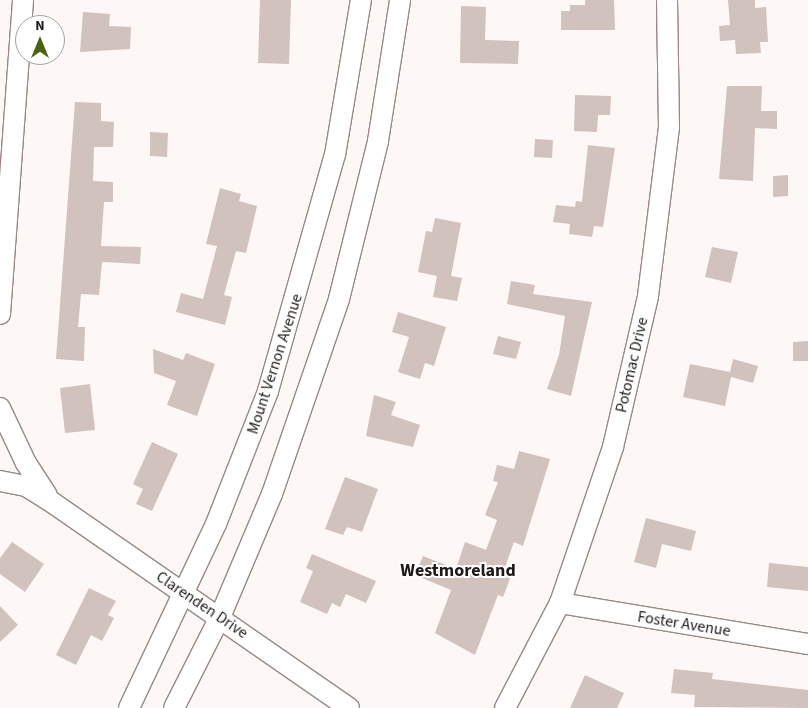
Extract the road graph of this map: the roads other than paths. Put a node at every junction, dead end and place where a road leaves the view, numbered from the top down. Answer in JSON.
{"nodes":[{"id":1,"x":23,"y":0,"type":"edge"},
{"id":2,"x":361,"y":0,"type":"edge"},
{"id":3,"x":400,"y":0,"type":"edge"},
{"id":4,"x":667,"y":0,"type":"edge"},
{"id":5,"x":0,"y":314,"type":"edge"},
{"id":6,"x":0,"y":408,"type":"edge"},
{"id":7,"x":0,"y":481,"type":"edge"},
{"id":8,"x":53,"y":503,"type":"junction"},
{"id":9,"x":184,"y":593,"type":"junction"},
{"id":10,"x":560,"y":603,"type":"junction"},
{"id":11,"x":220,"y":617,"type":"junction"},
{"id":12,"x":808,"y":644,"type":"edge"},
{"id":13,"x":129,"y":708,"type":"edge"},
{"id":14,"x":174,"y":708,"type":"edge"},
{"id":15,"x":350,"y":708,"type":"edge"},
{"id":16,"x":505,"y":708,"type":"edge"}],
"edges":[{"from":1,"to":5,"type":"street"},
{"from":2,"to":9,"type":"street","name":"Mount Vernon Avenue"},
{"from":3,"to":11,"type":"street"},
{"from":4,"to":10,"type":"street","name":"Potomac Drive"},
{"from":6,"to":8,"type":"street","name":"Clarenden Drive"},
{"from":7,"to":8,"type":"street","name":"Clarenden Drive"},
{"from":8,"to":9,"type":"street","name":"Clarenden Drive"},
{"from":9,"to":11,"type":"street","name":"Clarenden Drive"},
{"from":9,"to":13,"type":"street","name":"Mount Vernon Avenue"},
{"from":10,"to":12,"type":"street","name":"Foster Avenue"},
{"from":10,"to":16,"type":"street","name":"Potomac Drive"},
{"from":11,"to":14,"type":"street"},
{"from":11,"to":15,"type":"street","name":"Clarenden Drive"}]}
